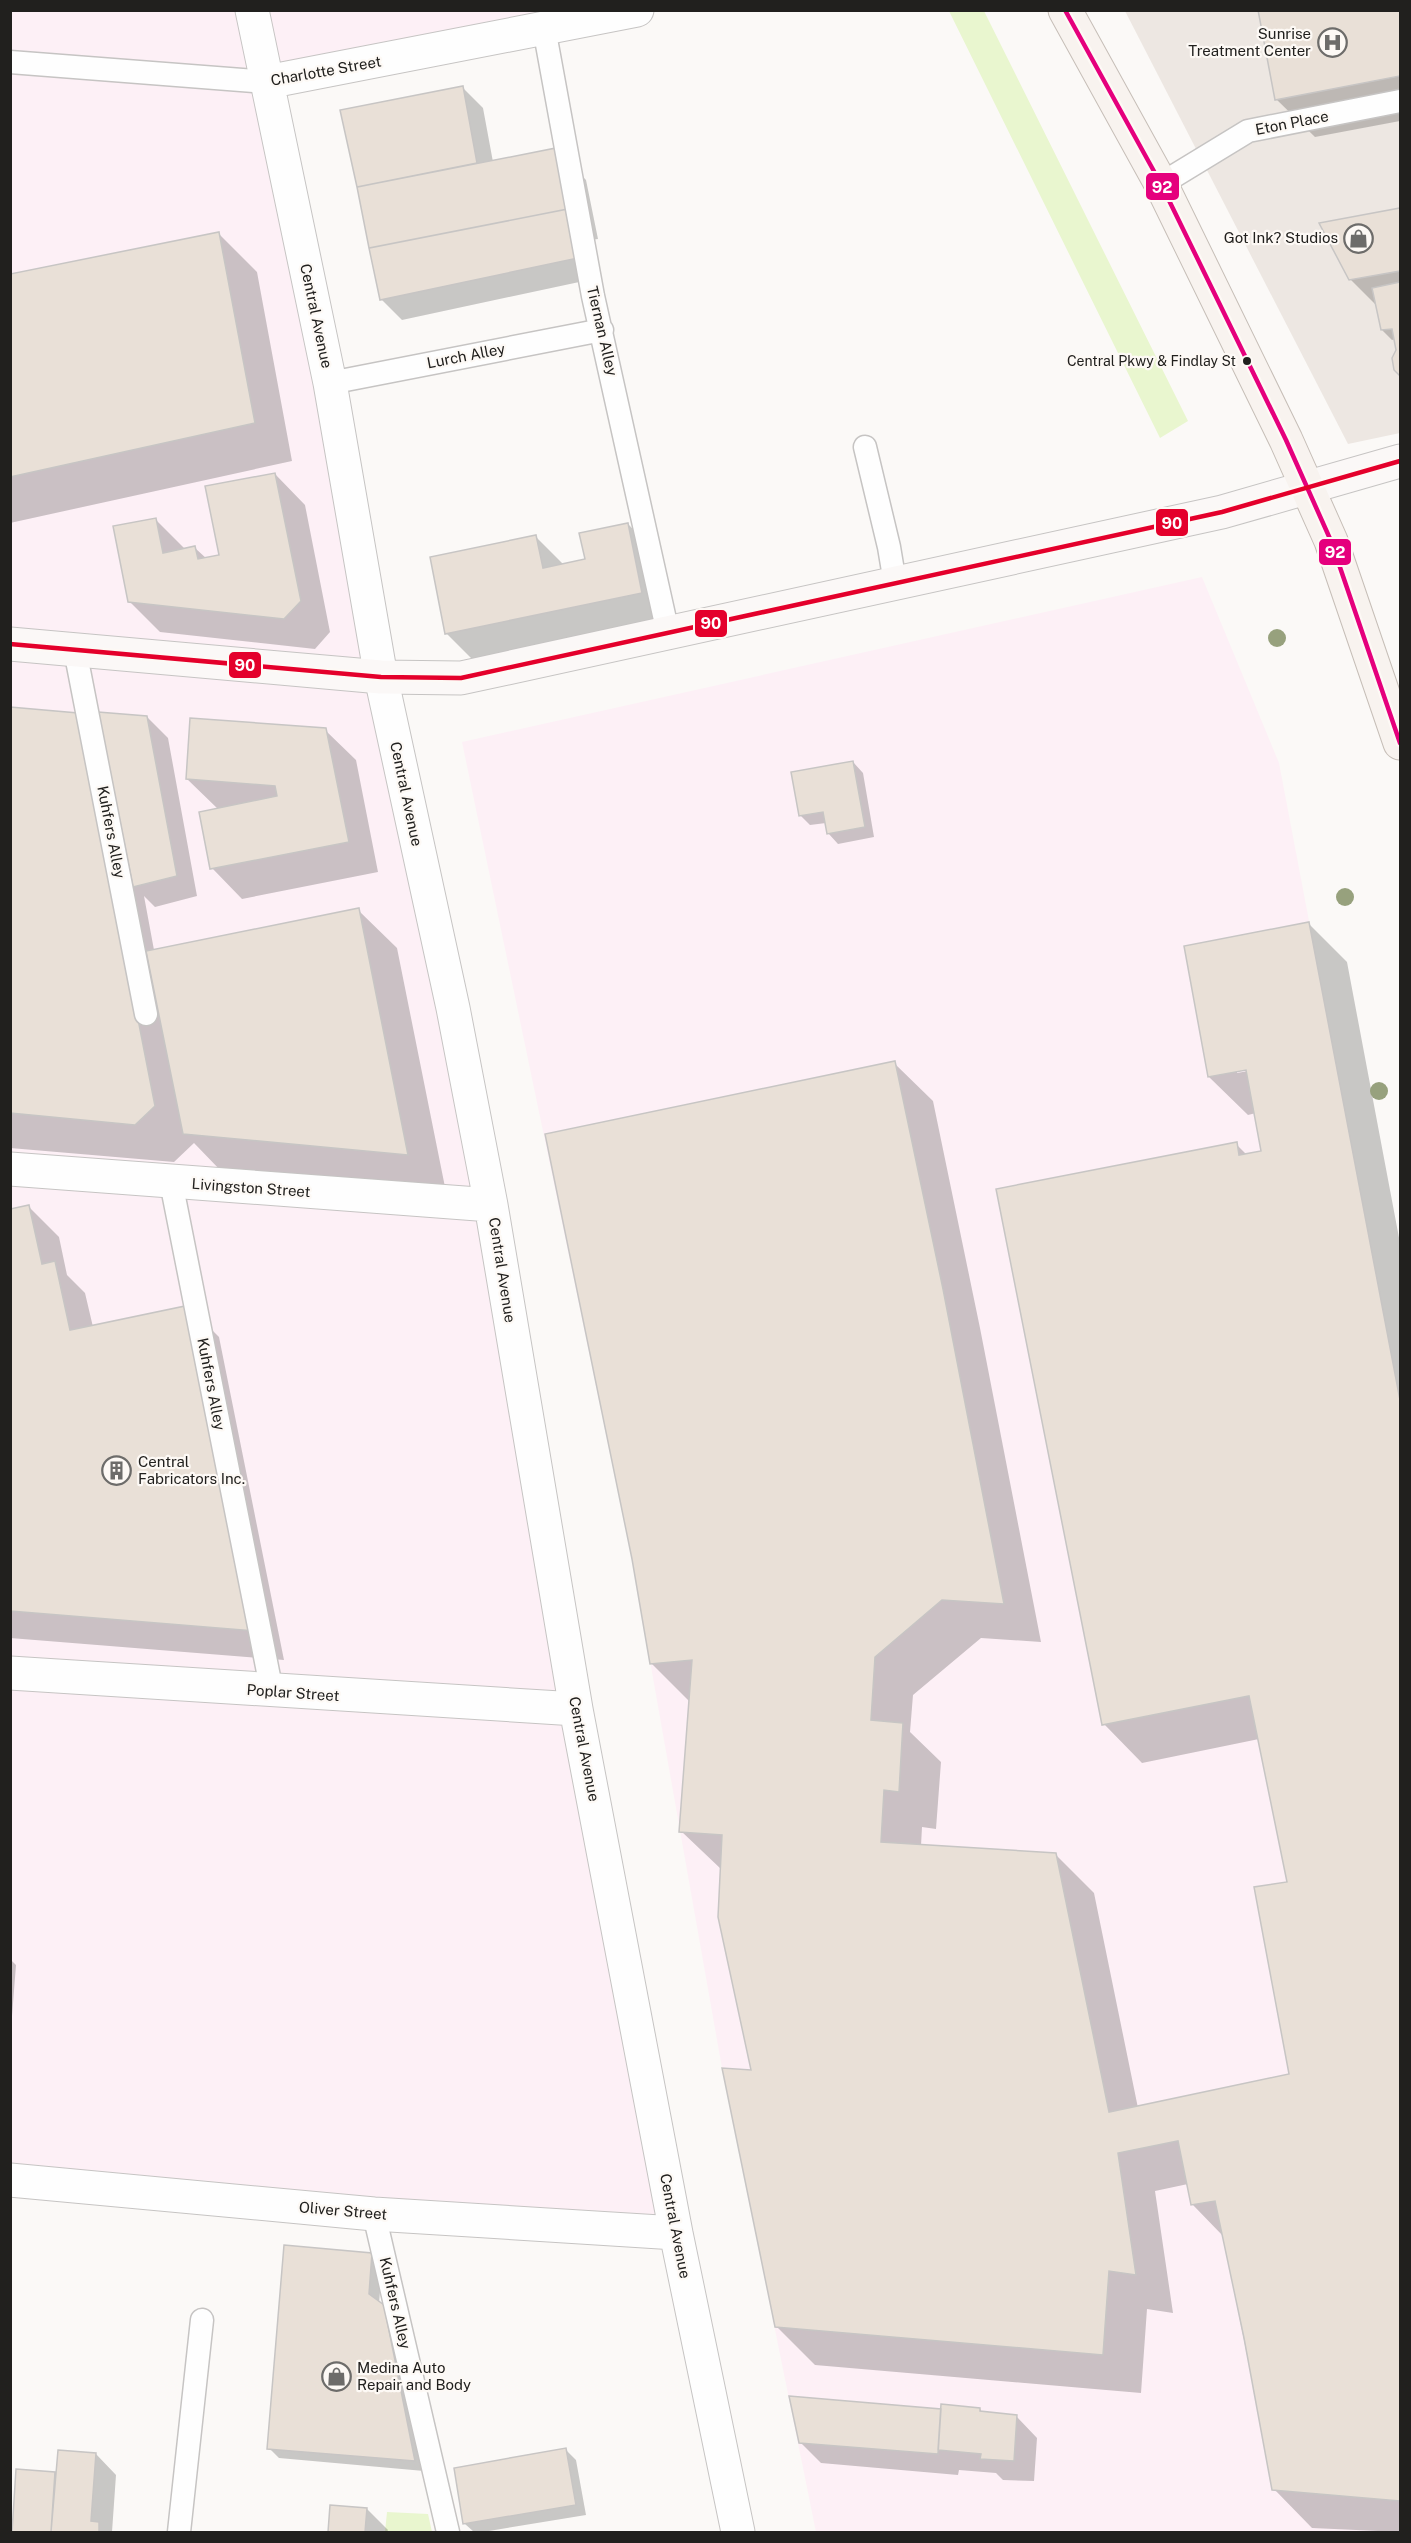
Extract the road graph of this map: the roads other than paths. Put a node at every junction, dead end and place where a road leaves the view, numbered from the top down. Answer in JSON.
{"nodes":[{"id":1,"x":252,"y":10,"type":"edge"},
{"id":2,"x":637,"y":10,"type":"edge"},
{"id":3,"x":1065,"y":10,"type":"edge"},
{"id":4,"x":544,"y":28,"type":"junction"},
{"id":5,"x":10,"y":62,"type":"edge"},
{"id":6,"x":267,"y":82,"type":"junction"},
{"id":7,"x":1401,"y":101,"type":"edge"},
{"id":8,"x":1161,"y":184,"type":"junction"},
{"id":9,"x":602,"y":330,"type":"junction"},
{"id":10,"x":330,"y":383,"type":"junction"},
{"id":11,"x":865,"y":447,"type":"dead end"},
{"id":12,"x":1401,"y":461,"type":"edge"},
{"id":13,"x":1307,"y":489,"type":"junction"},
{"id":14,"x":895,"y":584,"type":"junction"},
{"id":15,"x":668,"y":633,"type":"junction"},
{"id":16,"x":10,"y":644,"type":"edge"},
{"id":17,"x":75,"y":650,"type":"junction"},
{"id":18,"x":381,"y":677,"type":"junction"},
{"id":19,"x":1401,"y":743,"type":"edge"},
{"id":20,"x":146,"y":1014,"type":"dead end"},
{"id":21,"x":10,"y":1169,"type":"edge"},
{"id":22,"x":171,"y":1182,"type":"junction"},
{"id":23,"x":491,"y":1205,"type":"junction"},
{"id":24,"x":10,"y":1673,"type":"edge"},
{"id":25,"x":272,"y":1692,"type":"junction"},
{"id":26,"x":576,"y":1709,"type":"junction"},
{"id":27,"x":10,"y":2180,"type":"edge"},
{"id":28,"x":374,"y":2214,"type":"junction"},
{"id":29,"x":676,"y":2233,"type":"junction"},
{"id":30,"x":202,"y":2320,"type":"dead end"},
{"id":31,"x":179,"y":2532,"type":"edge"},
{"id":32,"x":448,"y":2532,"type":"edge"},
{"id":33,"x":738,"y":2532,"type":"edge"}],
"edges":[{"from":1,"to":6,"type":"street","name":"Central Avenue"},
{"from":2,"to":4,"type":"street","name":"Charlotte Street"},
{"from":3,"to":8,"type":"main road"},
{"from":4,"to":6,"type":"street","name":"Charlotte Street"},
{"from":4,"to":9,"type":"lane","name":"Tiernan Alley"},
{"from":5,"to":6,"type":"lane","name":"Charlotte Street"},
{"from":6,"to":10,"type":"street","name":"Central Avenue"},
{"from":7,"to":8,"type":"lane","name":"Eton Place"},
{"from":8,"to":13,"type":"main road"},
{"from":9,"to":10,"type":"lane","name":"Lurch Alley"},
{"from":9,"to":15,"type":"lane","name":"Tiernan Alley"},
{"from":10,"to":18,"type":"street","name":"Central Avenue"},
{"from":11,"to":14,"type":"lane"},
{"from":12,"to":13,"type":"street"},
{"from":13,"to":14,"type":"street"},
{"from":13,"to":19,"type":"main road"},
{"from":14,"to":15,"type":"street"},
{"from":15,"to":18,"type":"street"},
{"from":16,"to":17,"type":"street"},
{"from":17,"to":18,"type":"street"},
{"from":17,"to":20,"type":"lane","name":"Kuhfers Alley"},
{"from":18,"to":23,"type":"street","name":"Central Avenue"},
{"from":21,"to":22,"type":"street","name":"Livingston Street"},
{"from":22,"to":23,"type":"street","name":"Livingston Street"},
{"from":22,"to":25,"type":"lane","name":"Kuhfers Alley"},
{"from":23,"to":26,"type":"street","name":"Central Avenue"},
{"from":24,"to":25,"type":"street","name":"Poplar Street"},
{"from":25,"to":26,"type":"street","name":"Poplar Street"},
{"from":26,"to":29,"type":"street","name":"Central Avenue"},
{"from":27,"to":28,"type":"street","name":"Oliver Street"},
{"from":28,"to":29,"type":"street","name":"Oliver Street"},
{"from":28,"to":32,"type":"lane","name":"Kuhfers Alley"},
{"from":29,"to":33,"type":"street","name":"Central Avenue"},
{"from":30,"to":31,"type":"lane"}]}
